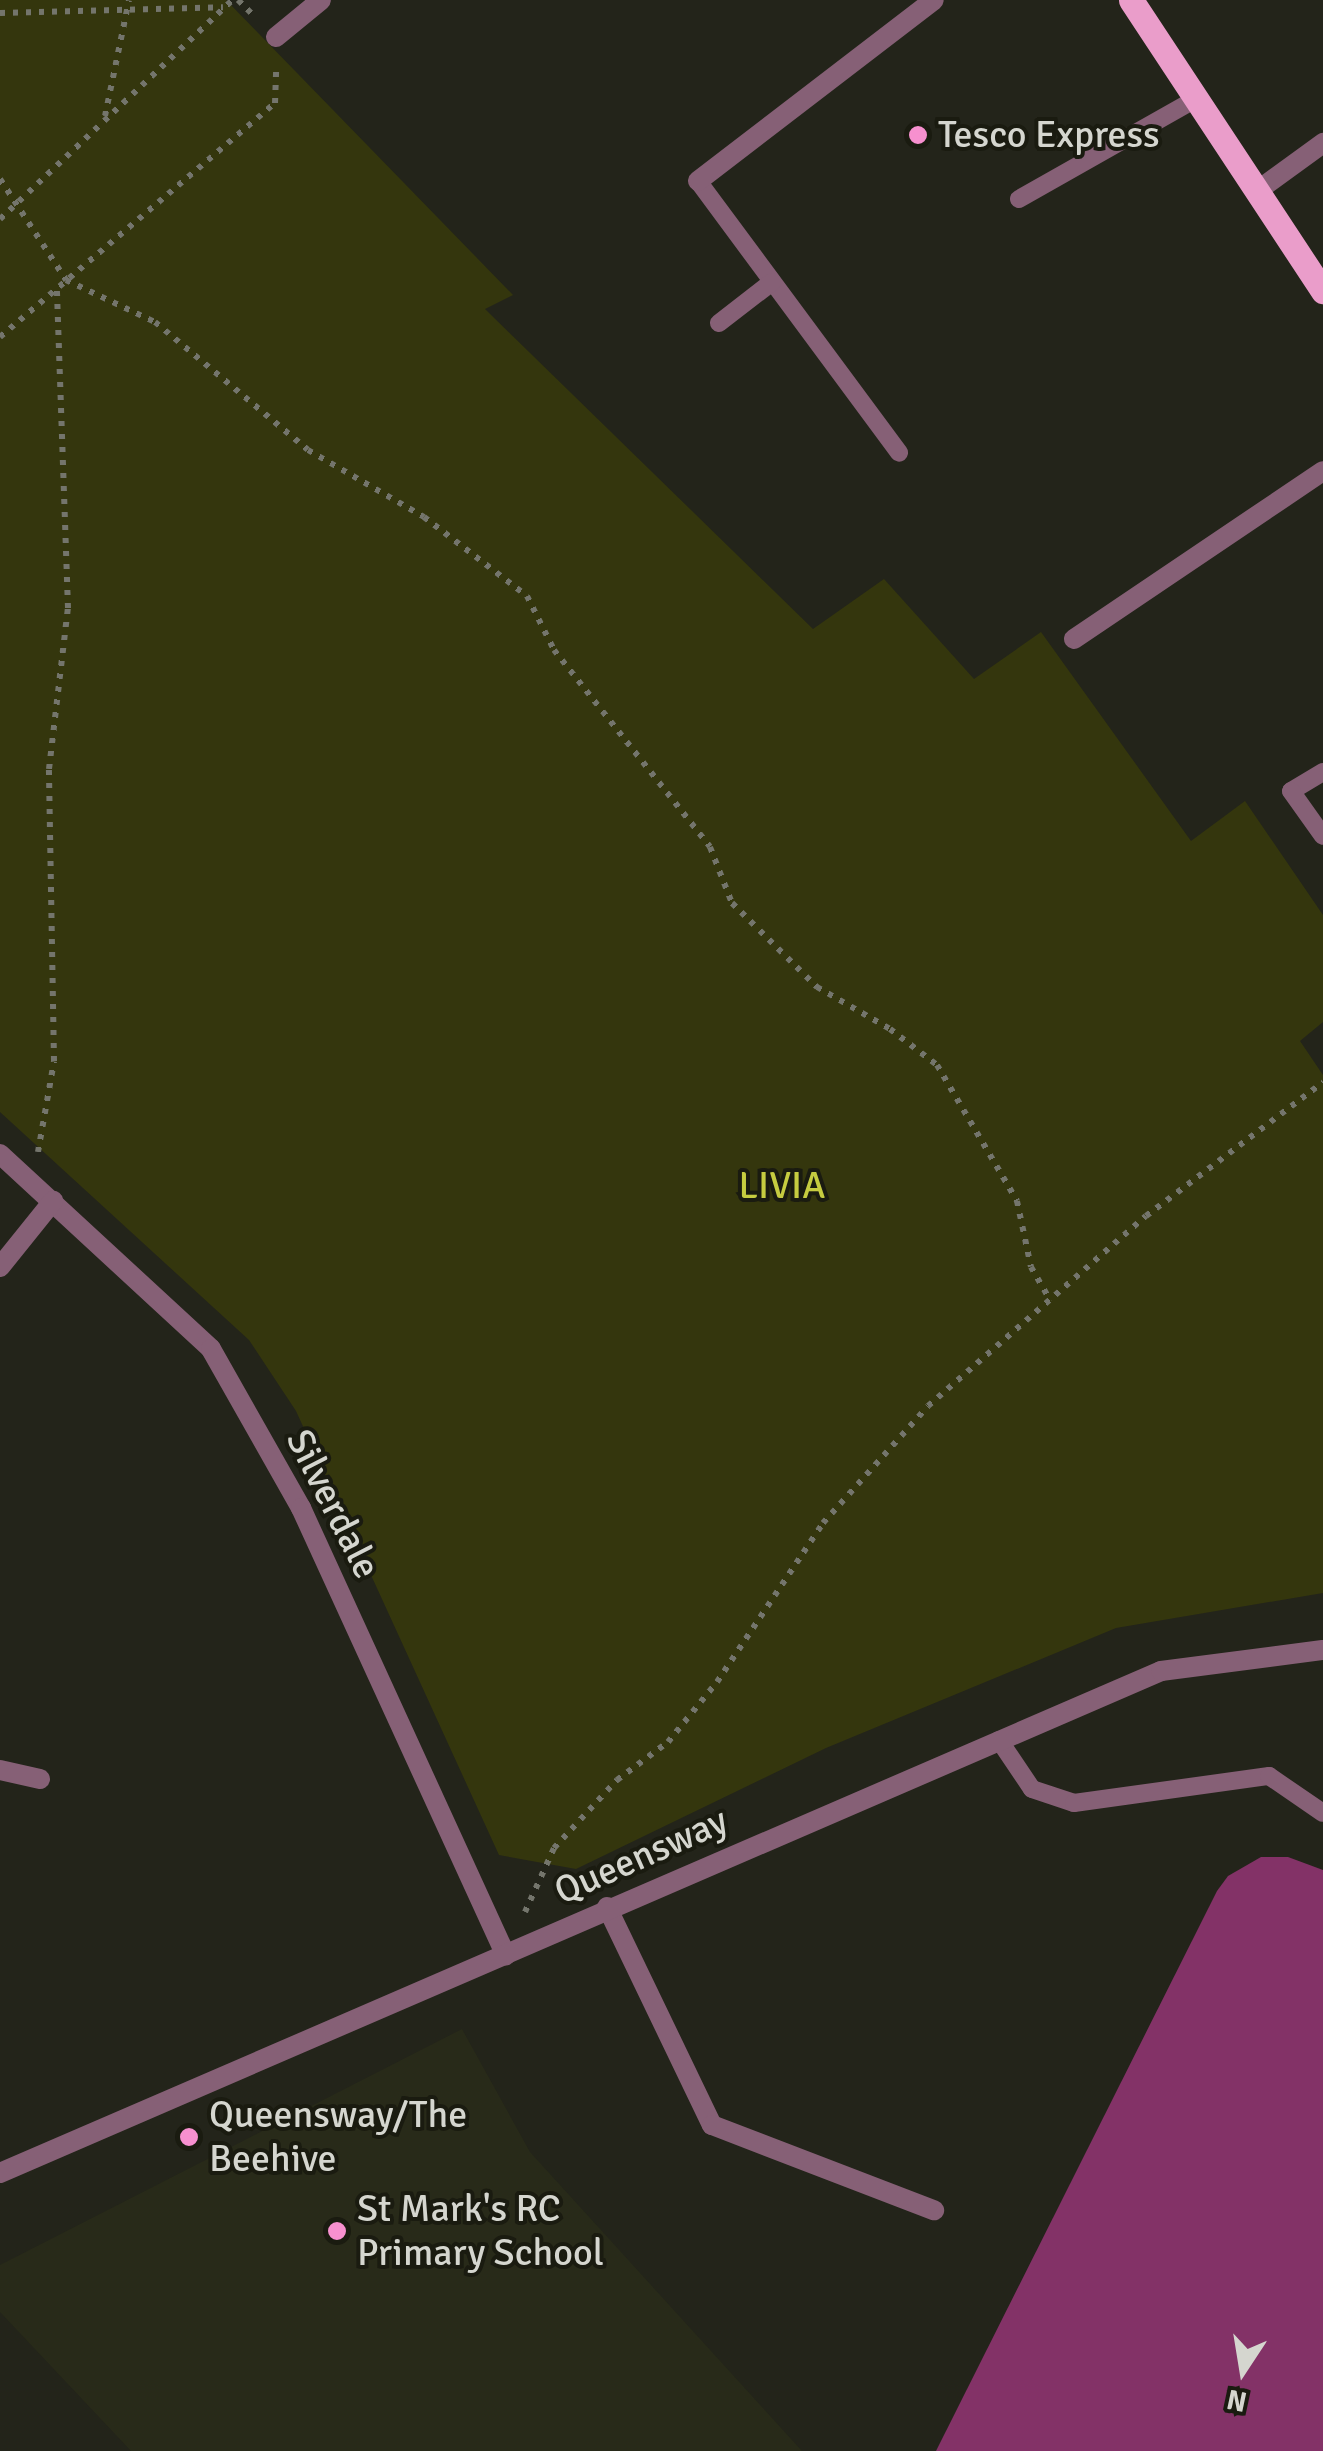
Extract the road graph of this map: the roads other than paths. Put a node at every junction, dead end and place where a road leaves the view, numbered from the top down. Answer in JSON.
{"nodes":[{"id":1,"x":320,"y":0,"type":"edge"},
{"id":2,"x":934,"y":0,"type":"edge"},
{"id":3,"x":1132,"y":0,"type":"edge"},
{"id":4,"x":276,"y":38,"type":"road end"},
{"id":5,"x":1196,"y":99,"type":"junction"},
{"id":6,"x":1323,"y":143,"type":"edge"},
{"id":7,"x":698,"y":181,"type":"joint"},
{"id":8,"x":1257,"y":191,"type":"junction"},
{"id":9,"x":1019,"y":199,"type":"dead end"},
{"id":10,"x":772,"y":282,"type":"junction"},
{"id":11,"x":1323,"y":291,"type":"edge"},
{"id":12,"x":719,"y":323,"type":"dead end"},
{"id":13,"x":899,"y":453,"type":"dead end"},
{"id":14,"x":1323,"y":471,"type":"edge"},
{"id":15,"x":1074,"y":639,"type":"dead end"},
{"id":16,"x":1323,"y":772,"type":"edge"},
{"id":17,"x":1323,"y":836,"type":"edge"},
{"id":18,"x":0,"y":1154,"type":"edge"},
{"id":19,"x":53,"y":1202,"type":"junction"},
{"id":20,"x":0,"y":1267,"type":"edge"},
{"id":21,"x":1323,"y":1650,"type":"edge"},
{"id":22,"x":999,"y":1740,"type":"junction"},
{"id":23,"x":0,"y":1770,"type":"edge"},
{"id":24,"x":40,"y":1779,"type":"dead end"},
{"id":25,"x":1323,"y":1813,"type":"edge"},
{"id":26,"x":608,"y":1907,"type":"junction"},
{"id":27,"x":506,"y":1956,"type":"junction"},
{"id":28,"x":0,"y":2173,"type":"edge"},
{"id":29,"x":934,"y":2210,"type":"dead end"}],
"edges":[{"from":1,"to":4,"type":"street"},
{"from":2,"to":7,"type":"street"},
{"from":3,"to":5,"type":"main road"},
{"from":5,"to":8,"type":"main road"},
{"from":5,"to":9,"type":"lane"},
{"from":6,"to":8,"type":"street"},
{"from":7,"to":10,"type":"lane"},
{"from":8,"to":11,"type":"main road"},
{"from":10,"to":12,"type":"lane"},
{"from":10,"to":13,"type":"lane"},
{"from":14,"to":15,"type":"street"},
{"from":16,"to":17,"type":"lane"},
{"from":18,"to":19,"type":"street","name":"Silverdale"},
{"from":19,"to":20,"type":"street"},
{"from":19,"to":27,"type":"street","name":"Silverdale"},
{"from":21,"to":22,"type":"street","name":"Queensway"},
{"from":22,"to":25,"type":"lane"},
{"from":22,"to":26,"type":"street","name":"Queensway"},
{"from":23,"to":24,"type":"street"},
{"from":26,"to":27,"type":"street","name":"Queensway"},
{"from":26,"to":29,"type":"street"},
{"from":27,"to":28,"type":"street","name":"Queensway"}]}
